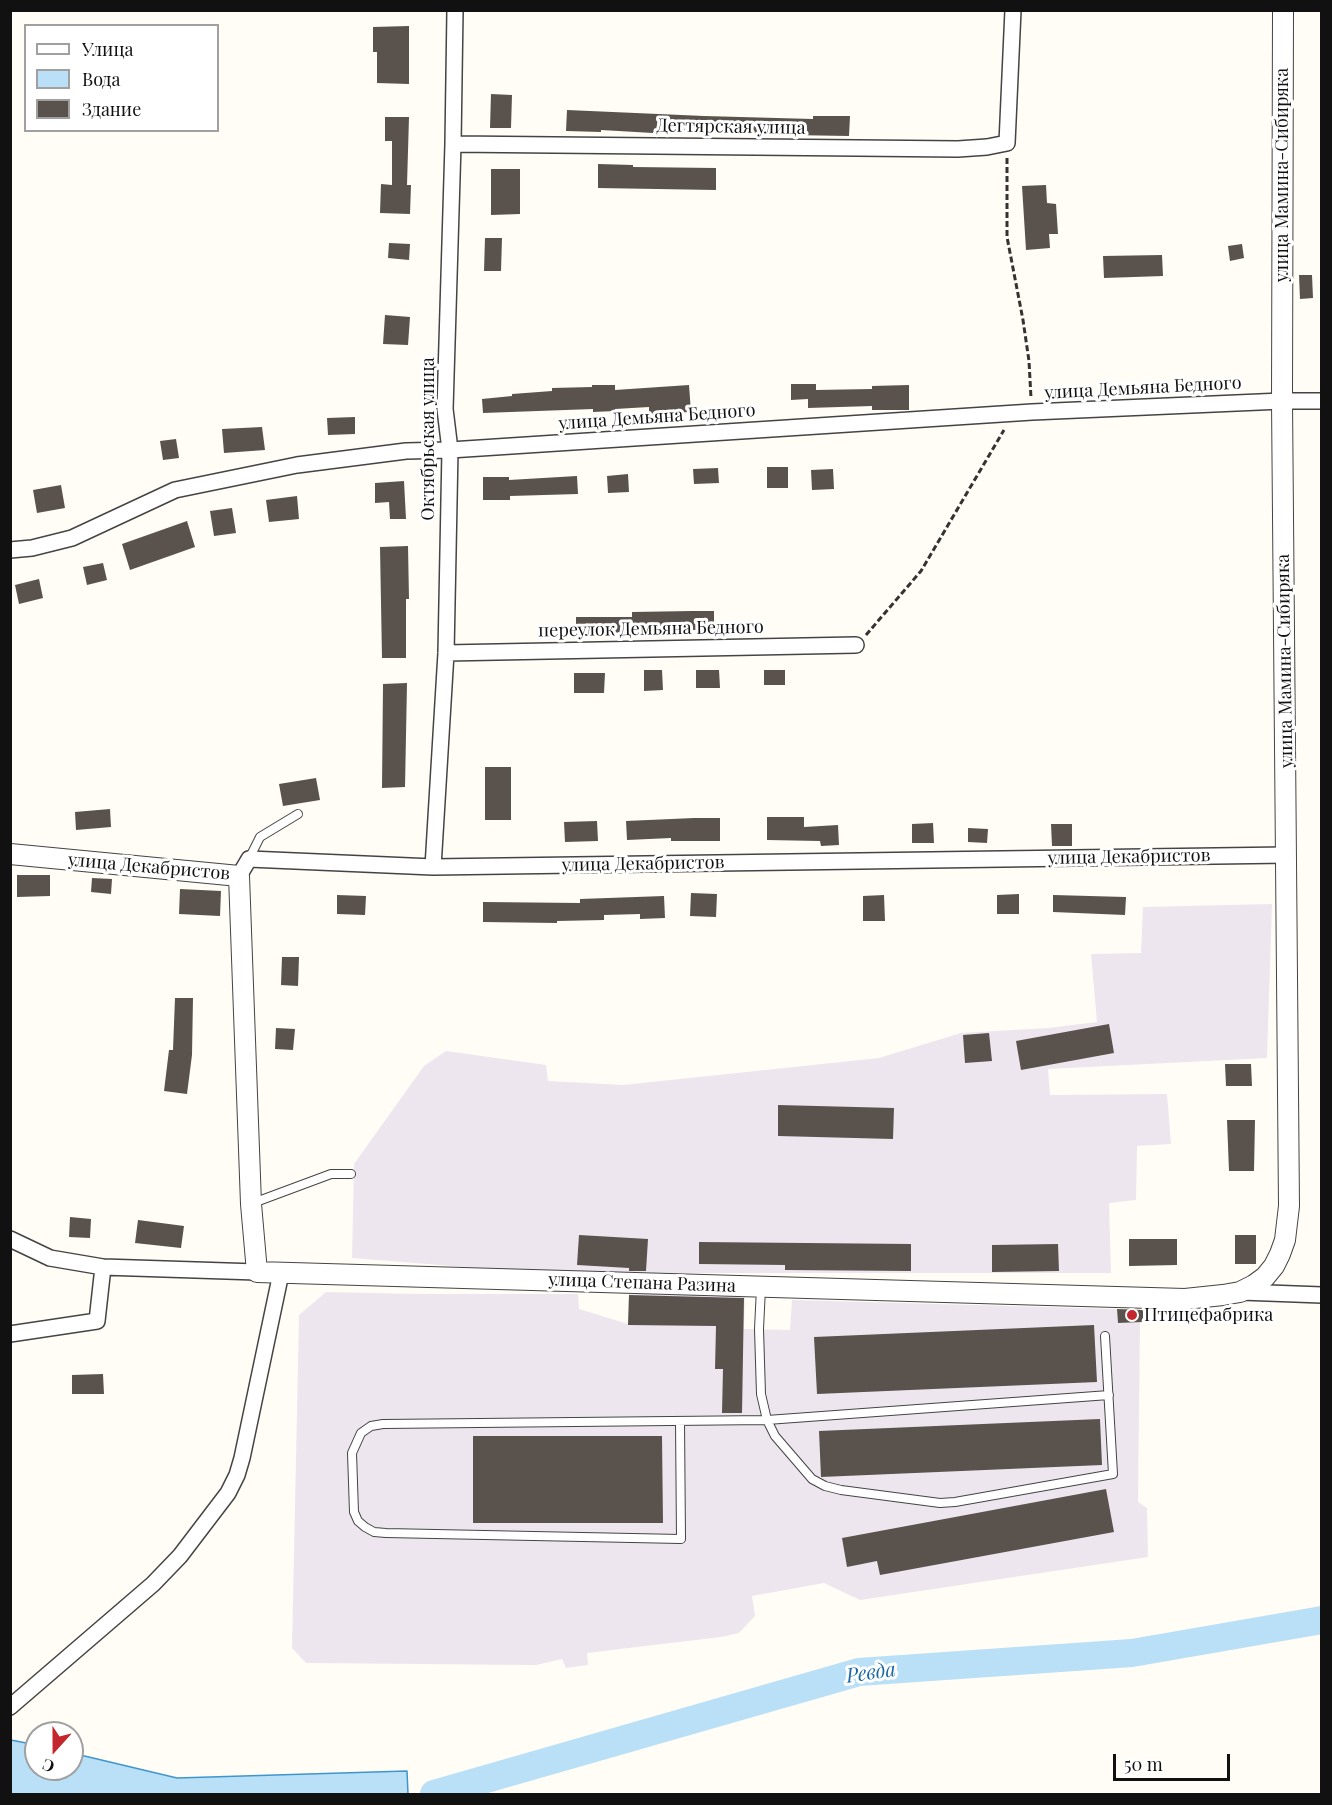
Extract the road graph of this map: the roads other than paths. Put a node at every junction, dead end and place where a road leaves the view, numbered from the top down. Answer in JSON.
{"nodes":[{"id":1,"x":455,"y":10,"type":"edge"},
{"id":2,"x":1013,"y":10,"type":"edge"},
{"id":3,"x":1283,"y":10,"type":"edge"},
{"id":4,"x":453,"y":144,"type":"junction"},
{"id":5,"x":1282,"y":401,"type":"junction"},
{"id":6,"x":1322,"y":401,"type":"edge"},
{"id":7,"x":450,"y":450,"type":"junction"},
{"id":8,"x":10,"y":550,"type":"edge"},
{"id":9,"x":856,"y":645,"type":"road end"},
{"id":10,"x":446,"y":653,"type":"junction"},
{"id":11,"x":298,"y":814,"type":"dead end"},
{"id":12,"x":10,"y":854,"type":"edge"},
{"id":13,"x":1287,"y":855,"type":"junction"},
{"id":14,"x":249,"y":859,"type":"junction"},
{"id":15,"x":433,"y":867,"type":"junction"},
{"id":16,"x":239,"y":876,"type":"junction"},
{"id":17,"x":351,"y":1174,"type":"dead end"},
{"id":18,"x":251,"y":1204,"type":"junction"},
{"id":19,"x":10,"y":1239,"type":"edge"},
{"id":20,"x":103,"y":1267,"type":"junction"},
{"id":21,"x":257,"y":1272,"type":"junction"},
{"id":22,"x":280,"y":1273,"type":"junction"},
{"id":23,"x":761,"y":1286,"type":"junction"},
{"id":24,"x":1240,"y":1292,"type":"junction"},
{"id":25,"x":1322,"y":1295,"type":"edge"},
{"id":26,"x":10,"y":1334,"type":"edge"},
{"id":27,"x":1105,"y":1336,"type":"dead end"},
{"id":28,"x":1109,"y":1395,"type":"junction"},
{"id":29,"x":767,"y":1420,"type":"junction"},
{"id":30,"x":680,"y":1421,"type":"junction"},
{"id":31,"x":10,"y":1707,"type":"edge"}],
"edges":[{"from":1,"to":4,"type":"street","name":"Октябрьская улица"},
{"from":2,"to":4,"type":"street","name":"Дегтярская улица"},
{"from":3,"to":5,"type":"street","name":"улица Мамина-Сибиряка"},
{"from":4,"to":7,"type":"street","name":"Октябрьская улица"},
{"from":5,"to":6,"type":"street","name":"улица Демьяна Бедного"},
{"from":5,"to":7,"type":"street","name":"улица Демьяна Бедного"},
{"from":5,"to":13,"type":"street","name":"улица Мамина-Сибиряка"},
{"from":7,"to":8,"type":"street","name":"улица Демьяна Бедного"},
{"from":7,"to":10,"type":"street","name":"Октябрьская улица"},
{"from":9,"to":10,"type":"street","name":"переулок Демьяна Бедного"},
{"from":10,"to":15,"type":"street","name":"Октябрьская улица"},
{"from":11,"to":14,"type":"lane"},
{"from":12,"to":16,"type":"street","name":"улица Декабристов"},
{"from":13,"to":15,"type":"street","name":"улица Декабристов"},
{"from":13,"to":24,"type":"street","name":"улица Мамина-Сибиряка"},
{"from":14,"to":15,"type":"street","name":"улица Декабристов"},
{"from":14,"to":16,"type":"street","name":"улица Декабристов"},
{"from":16,"to":18,"type":"street"},
{"from":17,"to":18,"type":"lane"},
{"from":18,"to":21,"type":"street"},
{"from":19,"to":20,"type":"street","name":"улица Степана Разина"},
{"from":20,"to":21,"type":"street","name":"улица Степана Разина"},
{"from":20,"to":26,"type":"street"},
{"from":21,"to":22,"type":"street","name":"улица Степана Разина"},
{"from":22,"to":23,"type":"street","name":"улица Степана Разина"},
{"from":22,"to":31,"type":"street"},
{"from":23,"to":24,"type":"street","name":"улица Степана Разина"},
{"from":23,"to":29,"type":"lane"},
{"from":24,"to":25,"type":"street","name":"улица Степана Разина"},
{"from":27,"to":28,"type":"lane"},
{"from":28,"to":29,"type":"lane"},
{"from":28,"to":29,"type":"lane"},
{"from":29,"to":30,"type":"lane"},
{"from":30,"to":30,"type":"lane"}]}
